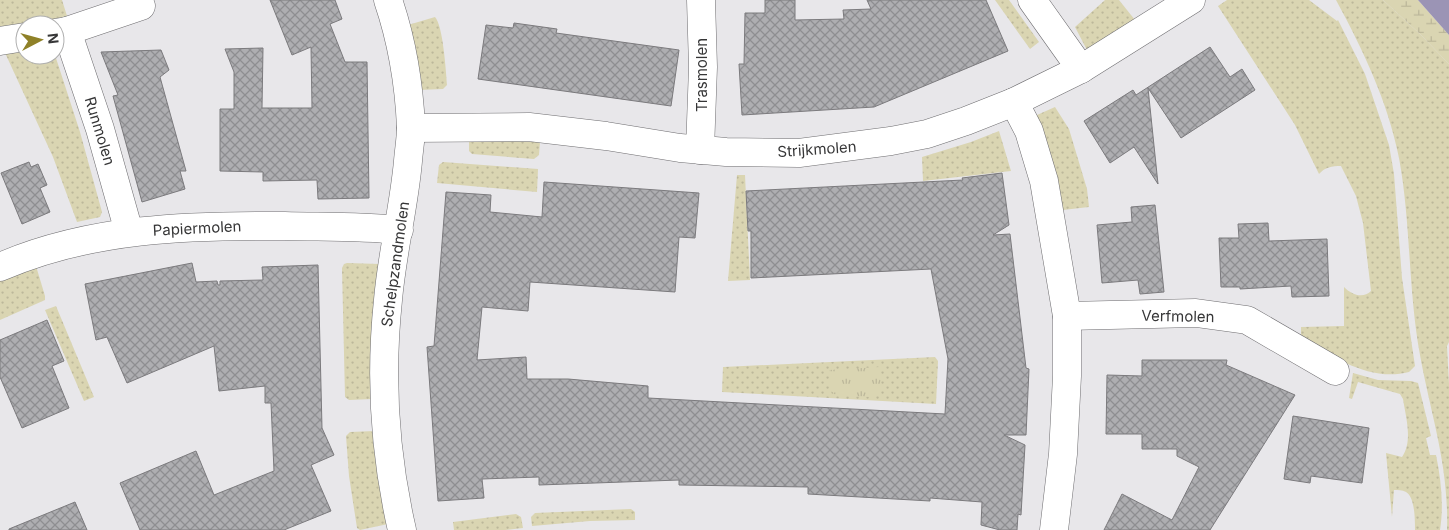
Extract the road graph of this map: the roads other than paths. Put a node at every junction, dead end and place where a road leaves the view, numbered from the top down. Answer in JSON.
{"nodes":[{"id":1,"x":388,"y":0,"type":"edge"},
{"id":2,"x":701,"y":0,"type":"edge"},
{"id":3,"x":1032,"y":0,"type":"edge"},
{"id":4,"x":1191,"y":0,"type":"edge"},
{"id":5,"x":141,"y":6,"type":"dead end"},
{"id":6,"x":65,"y":31,"type":"edge"},
{"id":7,"x":15,"y":39,"type":"edge"},
{"id":8,"x":0,"y":41,"type":"edge"},
{"id":9,"x":65,"y":42,"type":"edge"},
{"id":10,"x":1081,"y":69,"type":"junction"},
{"id":11,"x":1014,"y":102,"type":"junction"},
{"id":12,"x":411,"y":128,"type":"junction"},
{"id":13,"x":700,"y":150,"type":"junction"},
{"id":14,"x":399,"y":230,"type":"junction"},
{"id":15,"x":129,"y":232,"type":"junction"},
{"id":16,"x":0,"y":267,"type":"edge"},
{"id":17,"x":1067,"y":316,"type":"junction"},
{"id":18,"x":1335,"y":371,"type":"dead end"},
{"id":19,"x":402,"y":530,"type":"edge"},
{"id":20,"x":1054,"y":530,"type":"edge"}],
"edges":[{"from":1,"to":12,"type":"street","name":"Schelpzandmolen"},
{"from":2,"to":13,"type":"street","name":"Trasmolen"},
{"from":3,"to":10,"type":"street"},
{"from":4,"to":10,"type":"street","name":"Strijkmolen"},
{"from":5,"to":6,"type":"street","name":"Runmolen"},
{"from":7,"to":8,"type":"street"},
{"from":9,"to":15,"type":"street","name":"Runmolen"},
{"from":10,"to":11,"type":"street","name":"Strijkmolen"},
{"from":11,"to":13,"type":"street","name":"Strijkmolen"},
{"from":11,"to":17,"type":"street"},
{"from":12,"to":13,"type":"street","name":"Strijkmolen"},
{"from":12,"to":14,"type":"street","name":"Schelpzandmolen"},
{"from":14,"to":15,"type":"street","name":"Papiermolen"},
{"from":14,"to":19,"type":"street","name":"Schelpzandmolen"},
{"from":15,"to":16,"type":"street","name":"Papiermolen"},
{"from":17,"to":18,"type":"street","name":"Verfmolen"},
{"from":17,"to":20,"type":"street"}]}
